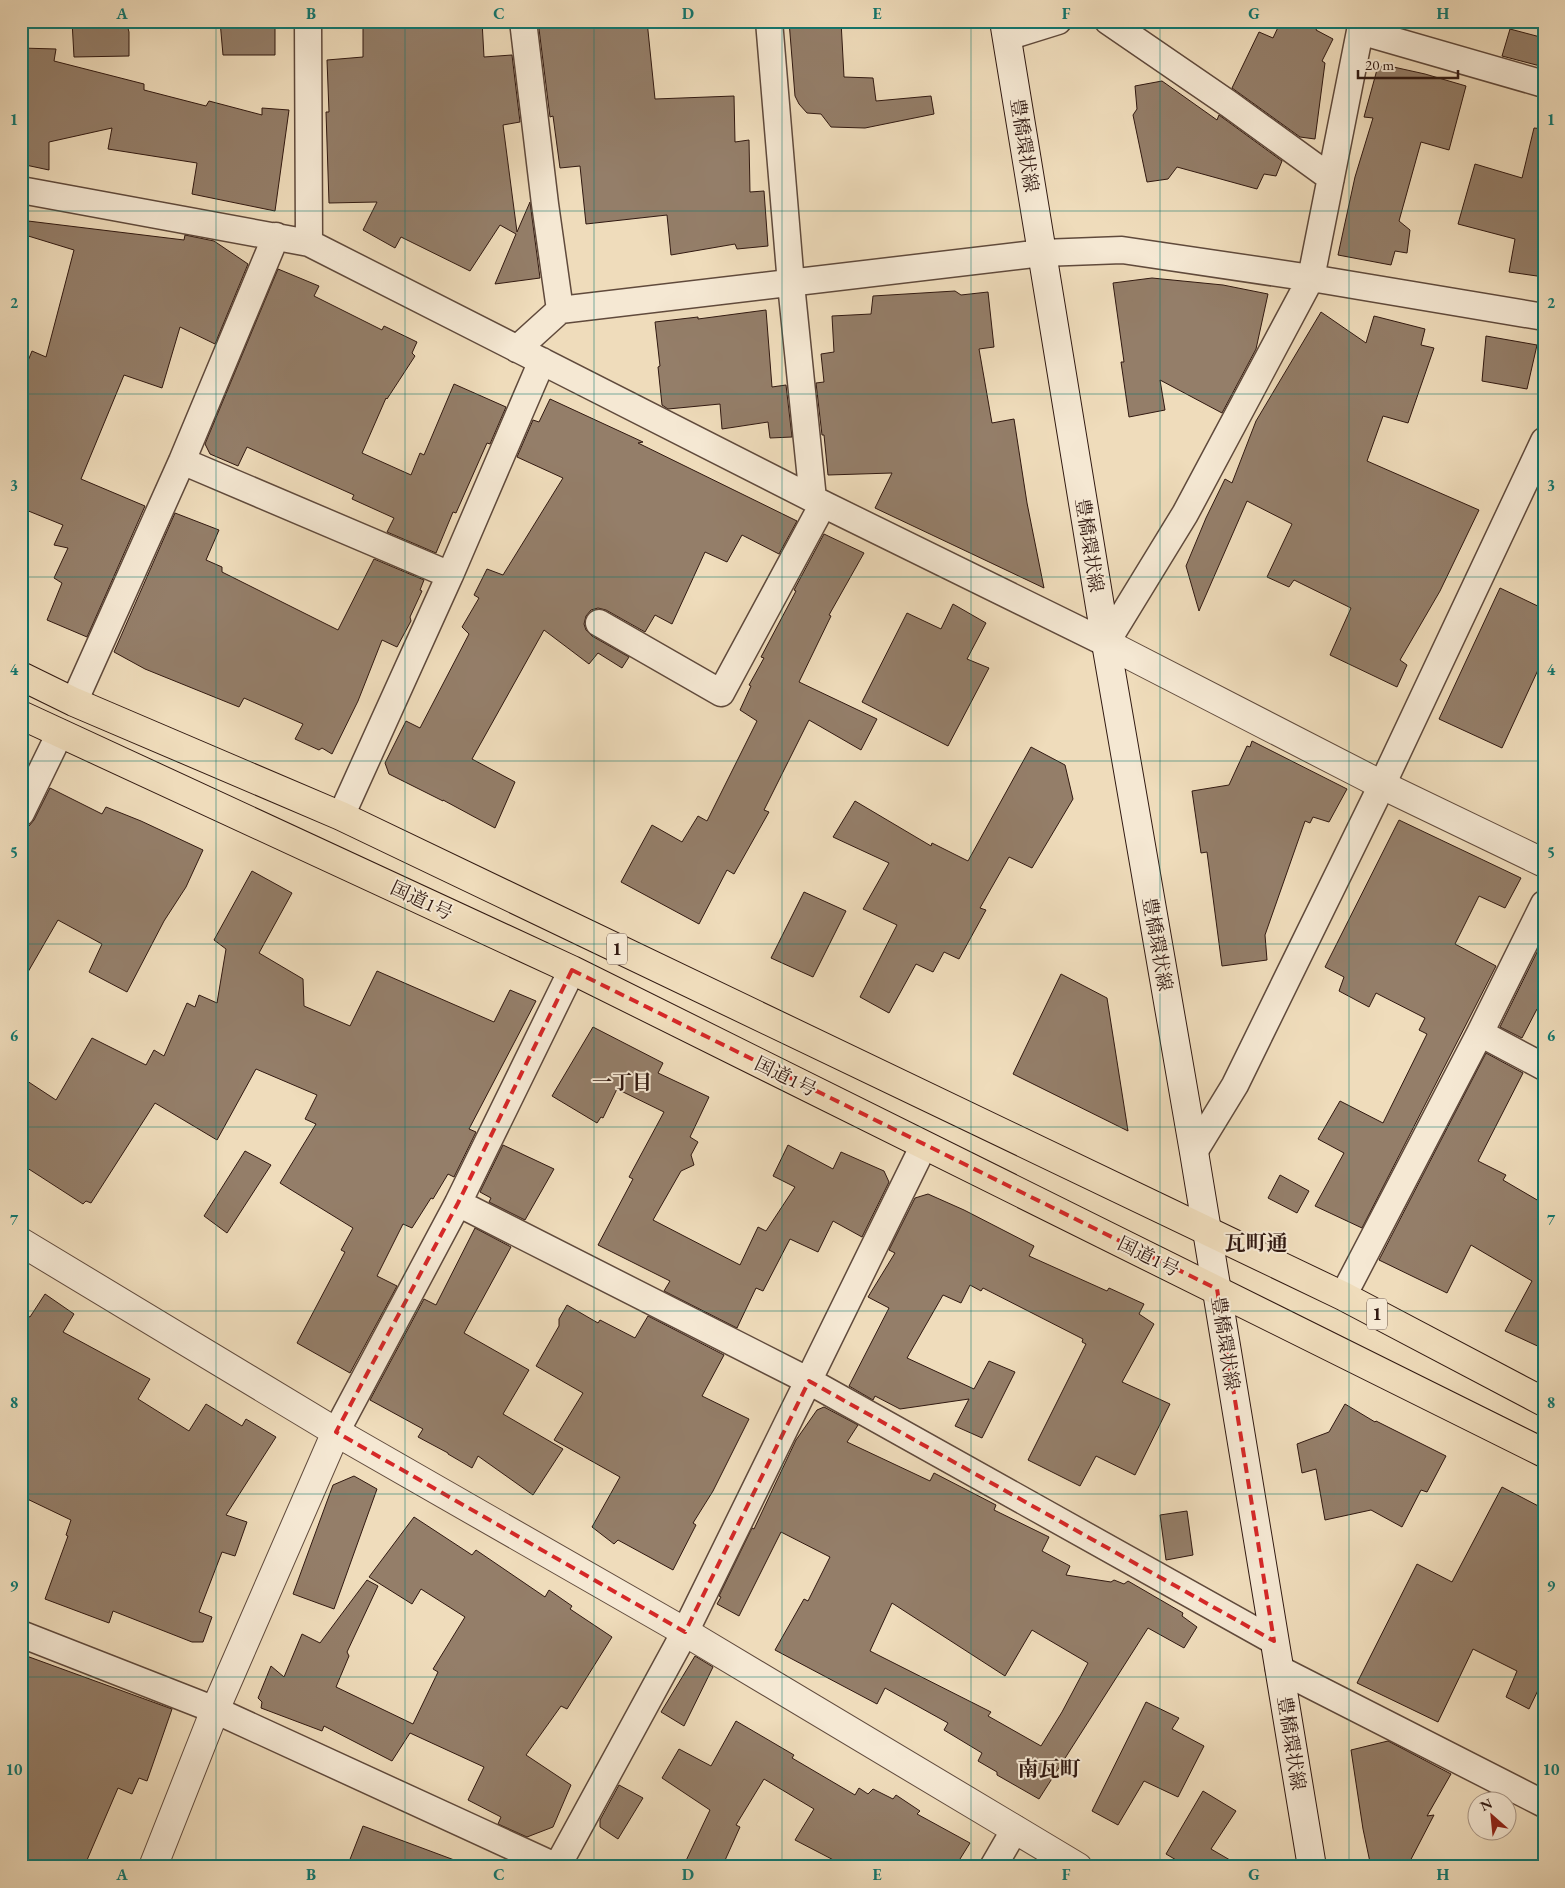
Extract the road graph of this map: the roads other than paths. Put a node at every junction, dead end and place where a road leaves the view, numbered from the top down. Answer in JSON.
{"nodes":[{"id":1,"x":308,"y":21,"type":"edge"},
{"id":2,"x":523,"y":21,"type":"edge"},
{"id":3,"x":769,"y":21,"type":"edge"},
{"id":4,"x":1058,"y":21,"type":"edge"},
{"id":5,"x":1108,"y":21,"type":"edge"},
{"id":6,"x":1361,"y":26,"type":"edge"},
{"id":7,"x":1006,"y":29,"type":"edge"},
{"id":8,"x":1544,"y":84,"type":"edge"},
{"id":9,"x":1331,"y":178,"type":"junction"},
{"id":10,"x":21,"y":190,"type":"edge"},
{"id":11,"x":276,"y":236,"type":"junction"},
{"id":12,"x":309,"y":243,"type":"junction"},
{"id":13,"x":1042,"y":253,"type":"junction"},
{"id":14,"x":1311,"y":278,"type":"junction"},
{"id":15,"x":791,"y":284,"type":"junction"},
{"id":16,"x":560,"y":310,"type":"junction"},
{"id":17,"x":1544,"y":317,"type":"edge"},
{"id":18,"x":517,"y":349,"type":"junction"},
{"id":19,"x":542,"y":361,"type":"junction"},
{"id":20,"x":1544,"y":441,"type":"edge"},
{"id":21,"x":182,"y":461,"type":"junction"},
{"id":22,"x":818,"y":502,"type":"junction"},
{"id":23,"x":450,"y":575,"type":"junction"},
{"id":24,"x":599,"y":623,"type":"dead end"},
{"id":25,"x":1106,"y":643,"type":"junction"},
{"id":26,"x":21,"y":676,"type":"edge"},
{"id":27,"x":74,"y":702,"type":"junction"},
{"id":28,"x":21,"y":715,"type":"edge"},
{"id":29,"x":60,"y":733,"type":"junction"},
{"id":30,"x":1382,"y":785,"type":"junction"},
{"id":31,"x":21,"y":813,"type":"edge"},
{"id":32,"x":341,"y":816,"type":"junction"},
{"id":33,"x":1544,"y":863,"type":"edge"},
{"id":34,"x":1544,"y":904,"type":"edge"},
{"id":35,"x":572,"y":970,"type":"junction"},
{"id":36,"x":1480,"y":1033,"type":"junction"},
{"id":37,"x":1544,"y":1067,"type":"edge"},
{"id":38,"x":924,"y":1144,"type":"junction"},
{"id":39,"x":1194,"y":1152,"type":"junction"},
{"id":40,"x":458,"y":1203,"type":"junction"},
{"id":41,"x":1208,"y":1233,"type":"junction"},
{"id":42,"x":21,"y":1242,"type":"edge"},
{"id":43,"x":1217,"y":1289,"type":"junction"},
{"id":44,"x":1343,"y":1296,"type":"junction"},
{"id":45,"x":809,"y":1381,"type":"junction"},
{"id":46,"x":1544,"y":1402,"type":"edge"},
{"id":47,"x":336,"y":1432,"type":"junction"},
{"id":48,"x":1544,"y":1453,"type":"edge"},
{"id":49,"x":685,"y":1632,"type":"junction"},
{"id":50,"x":21,"y":1634,"type":"edge"},
{"id":51,"x":1274,"y":1641,"type":"junction"},
{"id":52,"x":1279,"y":1669,"type":"junction"},
{"id":53,"x":215,"y":1710,"type":"junction"},
{"id":54,"x":1544,"y":1804,"type":"edge"},
{"id":55,"x":1015,"y":1829,"type":"junction"},
{"id":56,"x":153,"y":1867,"type":"edge"},
{"id":57,"x":557,"y":1867,"type":"edge"},
{"id":58,"x":993,"y":1867,"type":"edge"},
{"id":59,"x":1078,"y":1867,"type":"edge"},
{"id":60,"x":1312,"y":1867,"type":"edge"}],
"edges":[{"from":1,"to":12,"type":"street"},
{"from":2,"to":16,"type":"street"},
{"from":3,"to":15,"type":"street"},
{"from":4,"to":7,"type":"street"},
{"from":5,"to":9,"type":"street"},
{"from":6,"to":8,"type":"street"},
{"from":6,"to":9,"type":"street"},
{"from":7,"to":13,"type":"street","name":"豊橋環状線"},
{"from":9,"to":14,"type":"street"},
{"from":10,"to":11,"type":"street"},
{"from":11,"to":12,"type":"street"},
{"from":11,"to":21,"type":"street"},
{"from":12,"to":18,"type":"street"},
{"from":13,"to":14,"type":"street"},
{"from":13,"to":15,"type":"street"},
{"from":13,"to":25,"type":"street","name":"豊橋環状線"},
{"from":14,"to":17,"type":"street"},
{"from":14,"to":25,"type":"street"},
{"from":15,"to":16,"type":"street"},
{"from":15,"to":22,"type":"street"},
{"from":16,"to":18,"type":"street"},
{"from":18,"to":19,"type":"street"},
{"from":19,"to":22,"type":"street"},
{"from":19,"to":23,"type":"street"},
{"from":20,"to":30,"type":"street"},
{"from":21,"to":23,"type":"street"},
{"from":21,"to":27,"type":"street"},
{"from":22,"to":24,"type":"street"},
{"from":22,"to":25,"type":"street"},
{"from":23,"to":32,"type":"street"},
{"from":25,"to":30,"type":"street"},
{"from":25,"to":39,"type":"street","name":"豊橋環状線"},
{"from":26,"to":27,"type":"highway","number":"1"},
{"from":27,"to":32,"type":"highway","number":"1"},
{"from":28,"to":29,"type":"highway","name":"国道1号","number":"1"},
{"from":29,"to":31,"type":"street"},
{"from":29,"to":35,"type":"highway","name":"国道1号","number":"1"},
{"from":30,"to":33,"type":"street"},
{"from":30,"to":39,"type":"street"},
{"from":32,"to":41,"type":"highway","number":"1"},
{"from":34,"to":36,"type":"street"},
{"from":35,"to":38,"type":"highway","name":"国道1号","number":"1"},
{"from":35,"to":40,"type":"street"},
{"from":36,"to":37,"type":"street"},
{"from":36,"to":44,"type":"street"},
{"from":38,"to":43,"type":"highway","name":"国道1号","number":"1"},
{"from":38,"to":45,"type":"street"},
{"from":39,"to":41,"type":"street","name":"豊橋環状線"},
{"from":40,"to":45,"type":"street"},
{"from":40,"to":47,"type":"street"},
{"from":41,"to":43,"type":"street","name":"豊橋環状線"},
{"from":41,"to":44,"type":"highway","number":"1"},
{"from":42,"to":47,"type":"street"},
{"from":43,"to":48,"type":"highway","name":"国道1号","number":"1"},
{"from":43,"to":51,"type":"street","name":"豊橋環状線"},
{"from":44,"to":46,"type":"highway","number":"1"},
{"from":45,"to":49,"type":"street"},
{"from":45,"to":51,"type":"street"},
{"from":47,"to":49,"type":"street"},
{"from":47,"to":53,"type":"street"},
{"from":49,"to":55,"type":"street"},
{"from":49,"to":57,"type":"street"},
{"from":50,"to":53,"type":"street"},
{"from":51,"to":52,"type":"street","name":"豊橋環状線"},
{"from":52,"to":54,"type":"street"},
{"from":52,"to":60,"type":"street","name":"豊橋環状線"},
{"from":53,"to":56,"type":"street"},
{"from":53,"to":57,"type":"street"},
{"from":55,"to":58,"type":"street"},
{"from":55,"to":59,"type":"street"}]}
